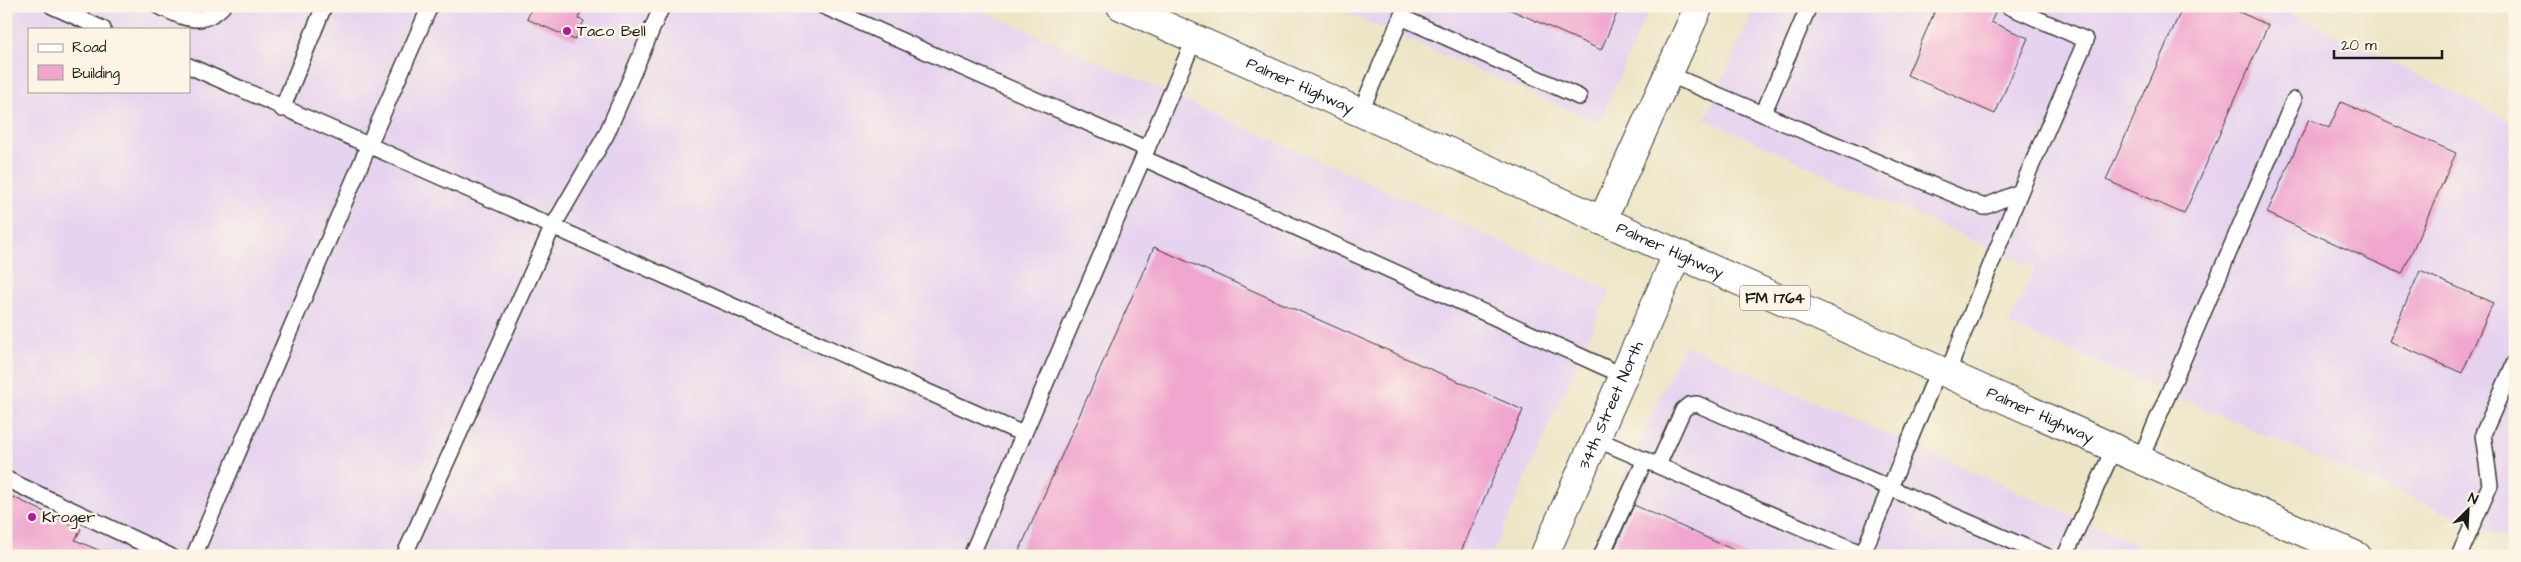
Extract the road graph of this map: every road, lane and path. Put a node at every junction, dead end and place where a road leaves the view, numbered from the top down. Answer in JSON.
{"nodes":[{"id":1,"x":52,"y":6,"type":"edge"},
{"id":2,"x":158,"y":6,"type":"edge"},
{"id":3,"x":223,"y":6,"type":"edge"},
{"id":4,"x":324,"y":6,"type":"edge"},
{"id":5,"x":430,"y":6,"type":"edge"},
{"id":6,"x":662,"y":6,"type":"edge"},
{"id":7,"x":823,"y":6,"type":"edge"},
{"id":8,"x":1121,"y":6,"type":"edge"},
{"id":9,"x":1699,"y":6,"type":"edge"},
{"id":10,"x":1808,"y":6,"type":"edge"},
{"id":11,"x":2008,"y":6,"type":"edge"},
{"id":12,"x":78,"y":12,"type":"edge"},
{"id":13,"x":1404,"y":12,"type":"edge"},
{"id":14,"x":101,"y":28,"type":"edge"},
{"id":15,"x":1194,"y":40,"type":"junction"},
{"id":16,"x":190,"y":66,"type":"edge"},
{"id":17,"x":1668,"y":74,"type":"junction"},
{"id":18,"x":1579,"y":97,"type":"dead end"},
{"id":19,"x":2294,"y":100,"type":"dead end"},
{"id":20,"x":282,"y":109,"type":"junction"},
{"id":21,"x":1360,"y":113,"type":"junction"},
{"id":22,"x":1763,"y":114,"type":"junction"},
{"id":23,"x":368,"y":147,"type":"junction"},
{"id":24,"x":1145,"y":154,"type":"junction"},
{"id":25,"x":2020,"y":192,"type":"junction"},
{"id":26,"x":1602,"y":221,"type":"junction"},
{"id":27,"x":552,"y":228,"type":"junction"},
{"id":28,"x":1677,"y":255,"type":"junction"},
{"id":29,"x":2515,"y":362,"type":"edge"},
{"id":30,"x":1943,"y":373,"type":"junction"},
{"id":31,"x":1624,"y":376,"type":"junction"},
{"id":32,"x":1023,"y":434,"type":"junction"},
{"id":33,"x":1596,"y":439,"type":"junction"},
{"id":34,"x":2114,"y":448,"type":"junction"},
{"id":35,"x":2140,"y":460,"type":"junction"},
{"id":36,"x":1652,"y":463,"type":"junction"},
{"id":37,"x":6,"y":479,"type":"edge"},
{"id":38,"x":1890,"y":488,"type":"junction"},
{"id":39,"x":1863,"y":555,"type":"edge"},
{"id":40,"x":170,"y":556,"type":"edge"},
{"id":41,"x":194,"y":556,"type":"edge"},
{"id":42,"x":404,"y":556,"type":"edge"},
{"id":43,"x":971,"y":556,"type":"edge"},
{"id":44,"x":1544,"y":556,"type":"edge"},
{"id":45,"x":1600,"y":556,"type":"edge"},
{"id":46,"x":2046,"y":556,"type":"edge"},
{"id":47,"x":2065,"y":556,"type":"edge"},
{"id":48,"x":2356,"y":556,"type":"edge"},
{"id":49,"x":2459,"y":556,"type":"edge"}],
"edges":[{"from":1,"to":12,"type":"lane"},
{"from":2,"to":3,"type":"lane"},
{"from":4,"to":20,"type":"lane"},
{"from":5,"to":23,"type":"lane"},
{"from":6,"to":27,"type":"lane"},
{"from":7,"to":24,"type":"lane"},
{"from":8,"to":15,"type":"main road","name":"Palmer Highway","number":"FM 1764"},
{"from":9,"to":17,"type":"main road"},
{"from":10,"to":22,"type":"lane"},
{"from":11,"to":25,"type":"lane"},
{"from":12,"to":14,"type":"lane"},
{"from":13,"to":18,"type":"lane"},
{"from":13,"to":21,"type":"lane"},
{"from":15,"to":21,"type":"main road","name":"Palmer Highway","number":"FM 1764"},
{"from":15,"to":24,"type":"lane"},
{"from":16,"to":20,"type":"lane"},
{"from":17,"to":22,"type":"lane"},
{"from":17,"to":26,"type":"main road"},
{"from":19,"to":35,"type":"lane"},
{"from":20,"to":23,"type":"lane"},
{"from":21,"to":26,"type":"main road","name":"Palmer Highway","number":"FM 1764"},
{"from":22,"to":25,"type":"lane"},
{"from":23,"to":27,"type":"lane"},
{"from":23,"to":41,"type":"lane"},
{"from":24,"to":31,"type":"lane"},
{"from":24,"to":32,"type":"lane"},
{"from":25,"to":30,"type":"lane"},
{"from":26,"to":28,"type":"main road","name":"Palmer Highway","number":"FM 1764"},
{"from":27,"to":32,"type":"lane"},
{"from":27,"to":42,"type":"lane"},
{"from":28,"to":30,"type":"main road","name":"Palmer Highway","number":"FM 1764"},
{"from":28,"to":31,"type":"main road","name":"34th Street North"},
{"from":29,"to":49,"type":"lane"},
{"from":30,"to":34,"type":"main road","name":"Palmer Highway","number":"FM 1764"},
{"from":30,"to":38,"type":"lane"},
{"from":31,"to":33,"type":"main road","name":"34th Street North"},
{"from":32,"to":43,"type":"lane"},
{"from":33,"to":36,"type":"lane"},
{"from":33,"to":44,"type":"main road","name":"34th Street North"},
{"from":34,"to":35,"type":"main road","name":"Palmer Highway","number":"FM 1764"},
{"from":34,"to":47,"type":"lane"},
{"from":35,"to":48,"type":"main road","name":"Palmer Highway","number":"FM 1764"},
{"from":36,"to":38,"type":"lane"},
{"from":36,"to":39,"type":"lane"},
{"from":36,"to":45,"type":"lane"},
{"from":37,"to":40,"type":"lane"},
{"from":38,"to":39,"type":"lane"},
{"from":38,"to":46,"type":"lane"}]}
